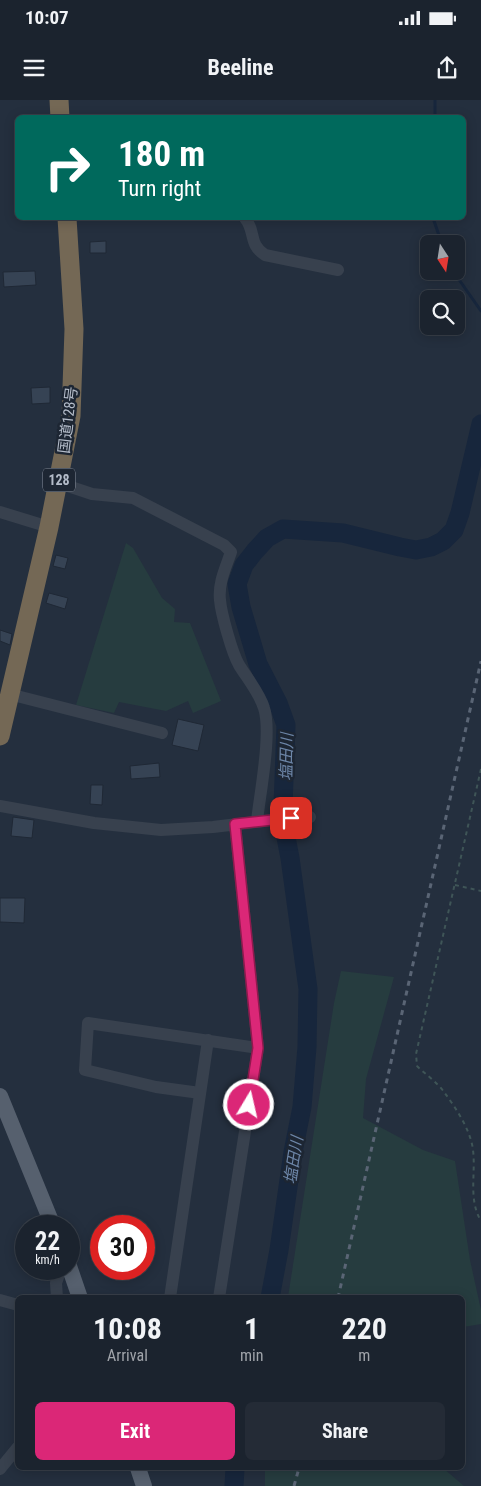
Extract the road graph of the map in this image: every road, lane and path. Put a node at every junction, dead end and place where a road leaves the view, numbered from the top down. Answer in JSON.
{"nodes":[{"id":1,"x":59,"y":100,"type":"edge"},
{"id":2,"x":60,"y":115,"type":"edge"},
{"id":3,"x":67,"y":220,"type":"edge"},
{"id":4,"x":246,"y":220,"type":"edge"},
{"id":5,"x":338,"y":270,"type":"dead end"},
{"id":6,"x":59,"y":483,"type":"junction"},
{"id":7,"x":0,"y":512,"type":"edge"},
{"id":8,"x":49,"y":527,"type":"junction"},
{"id":9,"x":9,"y":694,"type":"junction"},
{"id":10,"x":162,"y":733,"type":"dead end"},
{"id":11,"x":0,"y":736,"type":"edge"},
{"id":12,"x":481,"y":769,"type":"edge"},
{"id":13,"x":0,"y":806,"type":"edge"},
{"id":14,"x":310,"y":817,"type":"dead end"},
{"id":15,"x":257,"y":821,"type":"junction"},
{"id":16,"x":235,"y":824,"type":"junction"},
{"id":17,"x":455,"y":886,"type":"junction"},
{"id":18,"x":481,"y":891,"type":"edge"},
{"id":19,"x":208,"y":1040,"type":"junction"},
{"id":20,"x":258,"y":1048,"type":"junction"},
{"id":21,"x":200,"y":1093,"type":"junction"},
{"id":22,"x":0,"y":1096,"type":"edge"},
{"id":23,"x":49,"y":1215,"type":"edge"},
{"id":24,"x":481,"y":1221,"type":"edge"},
{"id":25,"x":57,"y":1280,"type":"edge"},
{"id":26,"x":74,"y":1280,"type":"edge"},
{"id":27,"x":57,"y":1295,"type":"edge"},
{"id":28,"x":79,"y":1295,"type":"edge"},
{"id":29,"x":170,"y":1295,"type":"edge"},
{"id":30,"x":219,"y":1295,"type":"edge"},
{"id":31,"x":0,"y":1300,"type":"edge"},
{"id":32,"x":15,"y":1304,"type":"edge"},
{"id":33,"x":15,"y":1451,"type":"edge"},
{"id":34,"x":0,"y":1469,"type":"edge"},
{"id":35,"x":139,"y":1470,"type":"edge"},
{"id":36,"x":144,"y":1486,"type":"edge"}],
"edges":[{"from":1,"to":2,"type":"highway"},
{"from":3,"to":6,"type":"highway","name":"国道128号","number":"128"},
{"from":4,"to":5,"type":"street"},
{"from":6,"to":8,"type":"highway","name":"国道128号","number":"128"},
{"from":6,"to":15,"type":"street"},
{"from":7,"to":8,"type":"street"},
{"from":8,"to":9,"type":"highway","name":"国道128号","number":"128"},
{"from":9,"to":10,"type":"street"},
{"from":9,"to":11,"type":"highway","name":"国道128号","number":"128"},
{"from":12,"to":17,"type":"path"},
{"from":13,"to":16,"type":"street"},
{"from":14,"to":15,"type":"street"},
{"from":15,"to":16,"type":"street"},
{"from":16,"to":20,"type":"street"},
{"from":17,"to":18,"type":"path"},
{"from":17,"to":24,"type":"path"},
{"from":19,"to":20,"type":"street"},
{"from":19,"to":21,"type":"street"},
{"from":19,"to":21,"type":"street"},
{"from":20,"to":30,"type":"street"},
{"from":21,"to":29,"type":"street"},
{"from":22,"to":23,"type":"main road"},
{"from":25,"to":27,"type":"street"},
{"from":26,"to":28,"type":"main road"},
{"from":31,"to":32,"type":"street"},
{"from":33,"to":34,"type":"street"},
{"from":35,"to":36,"type":"main road"}]}
